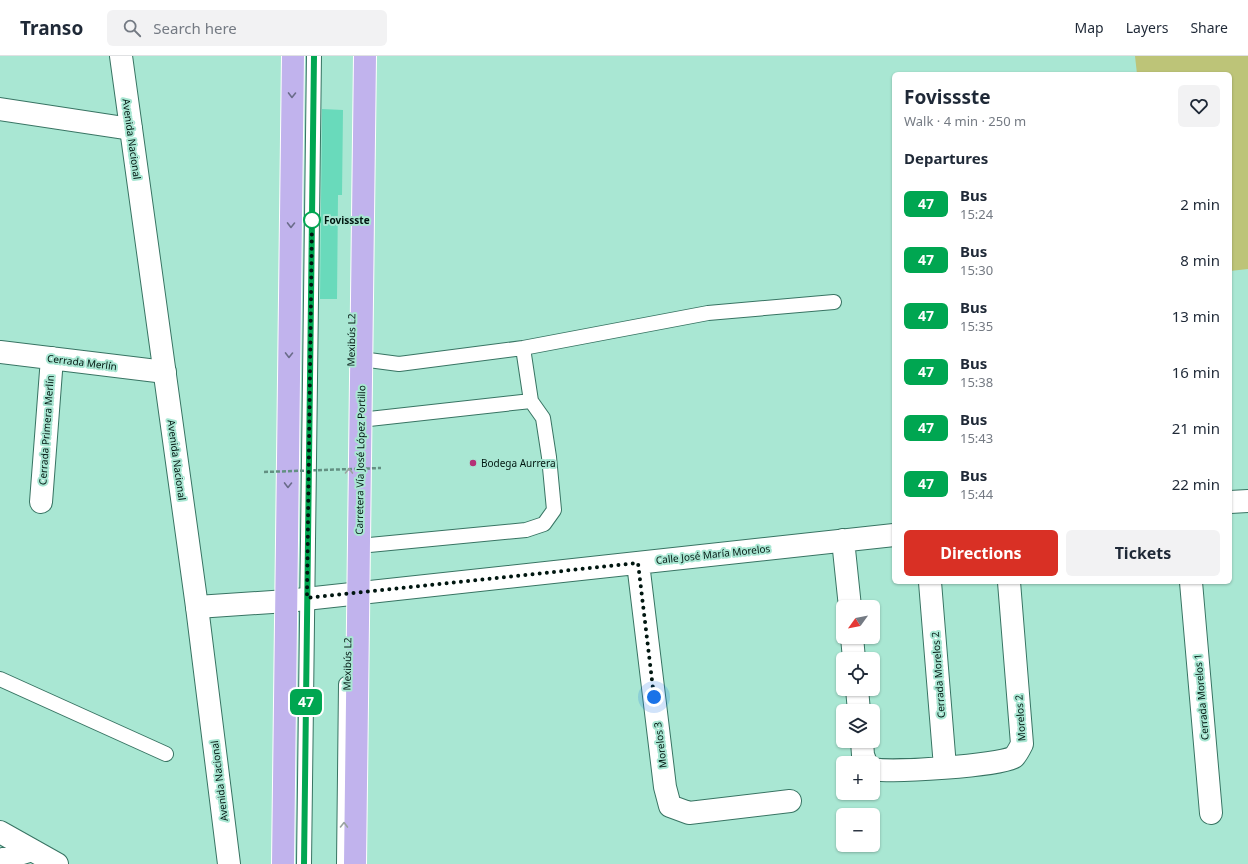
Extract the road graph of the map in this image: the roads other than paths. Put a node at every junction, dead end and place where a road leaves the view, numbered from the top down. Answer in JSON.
{"nodes":[{"id":1,"x":121,"y":56,"type":"edge"},
{"id":2,"x":293,"y":56,"type":"edge"},
{"id":3,"x":314,"y":56,"type":"edge"},
{"id":4,"x":355,"y":56,"type":"edge"},
{"id":5,"x":365,"y":56,"type":"edge"},
{"id":6,"x":0,"y":109,"type":"edge"},
{"id":7,"x":131,"y":129,"type":"junction"},
{"id":8,"x":834,"y":302,"type":"dead end"},
{"id":9,"x":523,"y":348,"type":"junction"},
{"id":10,"x":0,"y":352,"type":"edge"},
{"id":11,"x":52,"y":358,"type":"junction"},
{"id":12,"x":361,"y":359,"type":"junction"},
{"id":13,"x":165,"y":372,"type":"junction"},
{"id":14,"x":531,"y":401,"type":"junction"},
{"id":15,"x":360,"y":420,"type":"junction"},
{"id":16,"x":1248,"y":501,"type":"edge"},
{"id":17,"x":41,"y":502,"type":"dead end"},
{"id":18,"x":1232,"y":502,"type":"edge"},
{"id":19,"x":892,"y":535,"type":"edge"},
{"id":20,"x":843,"y":540,"type":"junction"},
{"id":21,"x":358,"y":546,"type":"junction"},
{"id":22,"x":638,"y":563,"type":"junction"},
{"id":23,"x":930,"y":584,"type":"edge"},
{"id":24,"x":1010,"y":584,"type":"edge"},
{"id":25,"x":1191,"y":584,"type":"edge"},
{"id":26,"x":353,"y":594,"type":"junction"},
{"id":27,"x":297,"y":600,"type":"junction"},
{"id":28,"x":849,"y":600,"type":"edge"},
{"id":29,"x":197,"y":607,"type":"junction"},
{"id":30,"x":0,"y":679,"type":"edge"},
{"id":31,"x":166,"y":754,"type":"dead end"},
{"id":32,"x":945,"y":767,"type":"junction"},
{"id":33,"x":880,"y":771,"type":"edge"},
{"id":34,"x":790,"y":801,"type":"dead end"},
{"id":35,"x":1210,"y":813,"type":"dead end"},
{"id":36,"x":0,"y":832,"type":"edge"},
{"id":37,"x":32,"y":850,"type":"junction"},
{"id":38,"x":0,"y":860,"type":"edge"},
{"id":39,"x":57,"y":864,"type":"edge"},
{"id":40,"x":229,"y":864,"type":"edge"},
{"id":41,"x":283,"y":864,"type":"edge"},
{"id":42,"x":304,"y":864,"type":"edge"},
{"id":43,"x":344,"y":864,"type":"edge"},
{"id":44,"x":355,"y":864,"type":"edge"}],
"edges":[{"from":1,"to":7,"type":"street","name":"Avenida Nacional"},
{"from":2,"to":27,"type":"main road","one_way":true},
{"from":3,"to":27,"type":"lane"},
{"from":26,"to":4,"type":"lane","name":"Mexibús L2","one_way":true},
{"from":5,"to":12,"type":"main road","name":"Carretera Vía José López Portillo"},
{"from":6,"to":7,"type":"street"},
{"from":7,"to":13,"type":"street","name":"Avenida Nacional"},
{"from":8,"to":9,"type":"lane"},
{"from":9,"to":12,"type":"lane"},
{"from":9,"to":14,"type":"lane"},
{"from":10,"to":11,"type":"street","name":"Cerrada Merlín"},
{"from":11,"to":13,"type":"street","name":"Cerrada Merlín"},
{"from":11,"to":17,"type":"street","name":"Cerrada Primera Merlín"},
{"from":12,"to":15,"type":"main road","name":"Carretera Vía José López Portillo"},
{"from":13,"to":29,"type":"street","name":"Avenida Nacional"},
{"from":14,"to":15,"type":"lane"},
{"from":14,"to":21,"type":"lane"},
{"from":15,"to":21,"type":"main road","name":"Carretera Vía José López Portillo"},
{"from":16,"to":18,"type":"street"},
{"from":19,"to":20,"type":"street","name":"Calle José María Morelos"},
{"from":20,"to":22,"type":"street","name":"Calle José María Morelos"},
{"from":20,"to":28,"type":"street"},
{"from":21,"to":26,"type":"main road","name":"Carretera Vía José López Portillo"},
{"from":22,"to":26,"type":"street","name":"Calle José María Morelos"},
{"from":22,"to":34,"type":"street","name":"Morelos 3"},
{"from":23,"to":32,"type":"street","name":"Cerrada Morelos 2"},
{"from":24,"to":32,"type":"street","name":"Morelos 2"},
{"from":25,"to":35,"type":"street","name":"Cerrada Morelos 1"},
{"from":26,"to":27,"type":"street","name":"Calle José María Morelos"},
{"from":43,"to":26,"type":"lane","name":"Mexibús L2","one_way":true},
{"from":26,"to":44,"type":"main road","name":"Carretera Vía José López Portillo"},
{"from":27,"to":29,"type":"street","name":"Calle José María Morelos"},
{"from":27,"to":41,"type":"main road"},
{"from":27,"to":42,"type":"lane"},
{"from":29,"to":40,"type":"street","name":"Avenida Nacional"},
{"from":30,"to":31,"type":"lane"},
{"from":32,"to":33,"type":"street","name":"Morelos 2"},
{"from":36,"to":37,"type":"street"},
{"from":37,"to":38,"type":"street"},
{"from":37,"to":39,"type":"street"}]}
